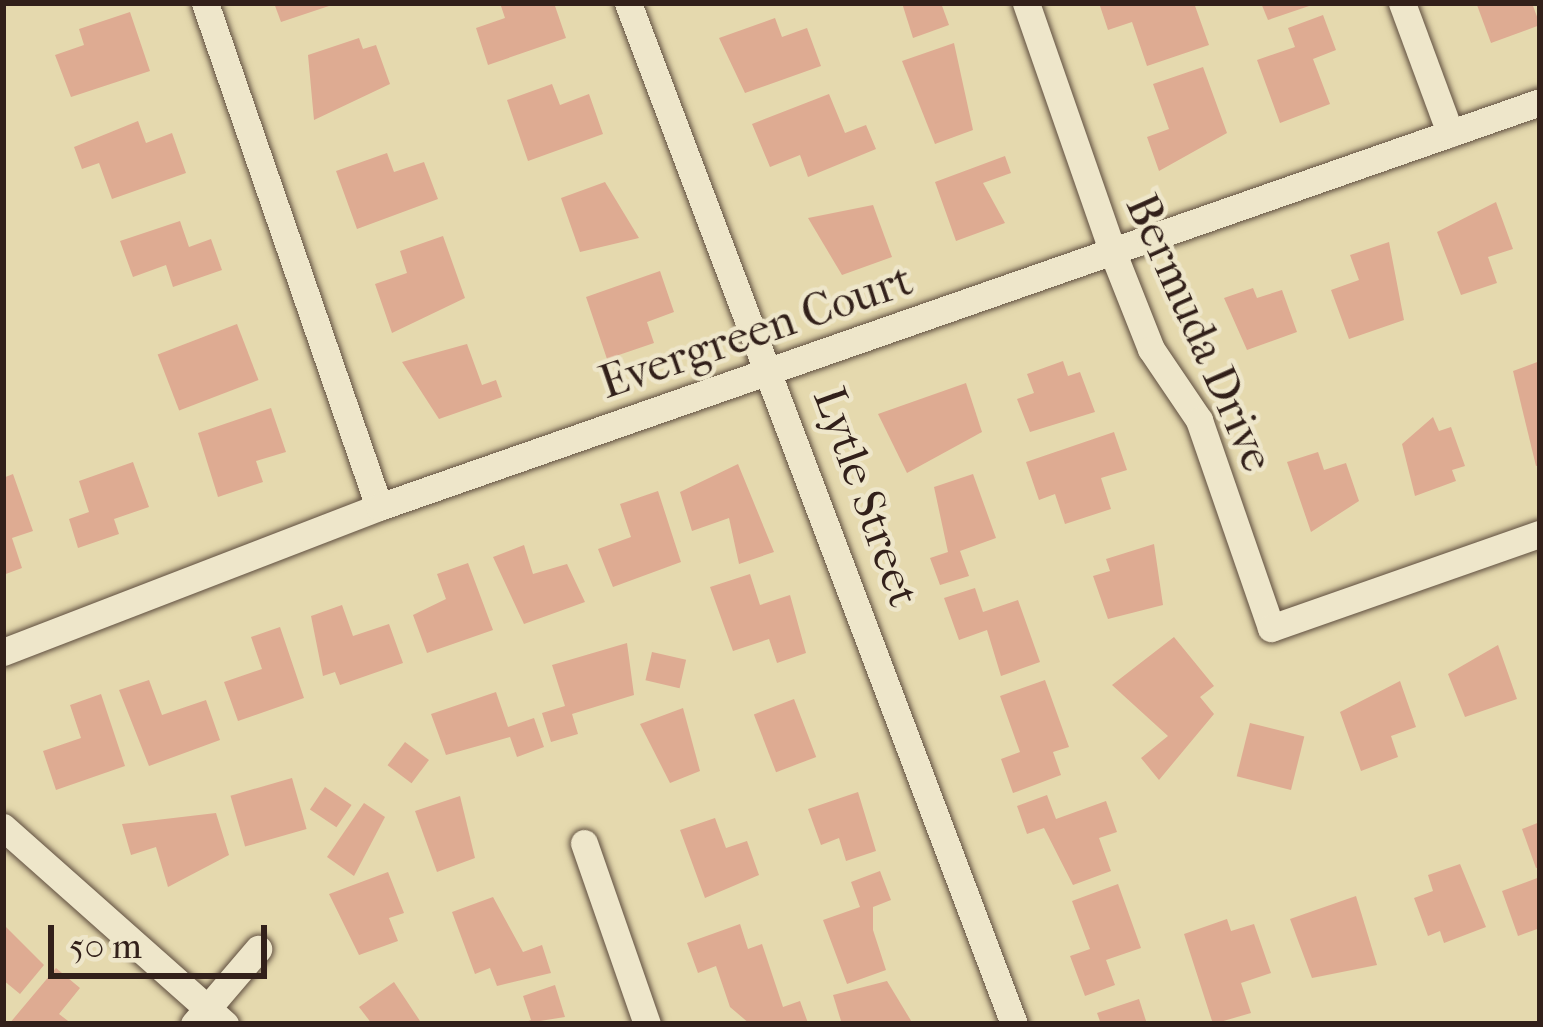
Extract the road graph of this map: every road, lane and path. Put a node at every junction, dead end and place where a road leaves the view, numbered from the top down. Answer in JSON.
{"nodes":[{"id":1,"x":205,"y":3,"type":"edge"},
{"id":2,"x":628,"y":3,"type":"edge"},
{"id":3,"x":1025,"y":3,"type":"edge"},
{"id":4,"x":1402,"y":3,"type":"edge"},
{"id":5,"x":1540,"y":102,"type":"edge"},
{"id":6,"x":1450,"y":133,"type":"junction"},
{"id":7,"x":1113,"y":253,"type":"junction"},
{"id":8,"x":775,"y":370,"type":"junction"},
{"id":9,"x":380,"y":507,"type":"junction"},
{"id":10,"x":1540,"y":535,"type":"edge"},
{"id":11,"x":3,"y":652,"type":"edge"},
{"id":12,"x":3,"y":827,"type":"edge"},
{"id":13,"x":584,"y":843,"type":"dead end"},
{"id":14,"x":258,"y":949,"type":"dead end"},
{"id":15,"x":210,"y":1018,"type":"edge"},
{"id":16,"x":647,"y":1024,"type":"edge"},
{"id":17,"x":1014,"y":1024,"type":"edge"}],
"edges":[{"from":1,"to":9,"type":"street"},
{"from":2,"to":8,"type":"street","name":"Lytle Street"},
{"from":3,"to":7,"type":"street","name":"Bermuda Drive"},
{"from":4,"to":6,"type":"street"},
{"from":5,"to":6,"type":"street","name":"Evergreen Court"},
{"from":6,"to":7,"type":"street","name":"Evergreen Court"},
{"from":7,"to":8,"type":"street","name":"Evergreen Court"},
{"from":7,"to":10,"type":"street","name":"Bermuda Drive"},
{"from":8,"to":9,"type":"street","name":"Evergreen Court"},
{"from":8,"to":17,"type":"street","name":"Lytle Street"},
{"from":9,"to":11,"type":"street","name":"Evergreen Court"},
{"from":12,"to":15,"type":"street"},
{"from":13,"to":16,"type":"street"},
{"from":14,"to":15,"type":"street"}]}
